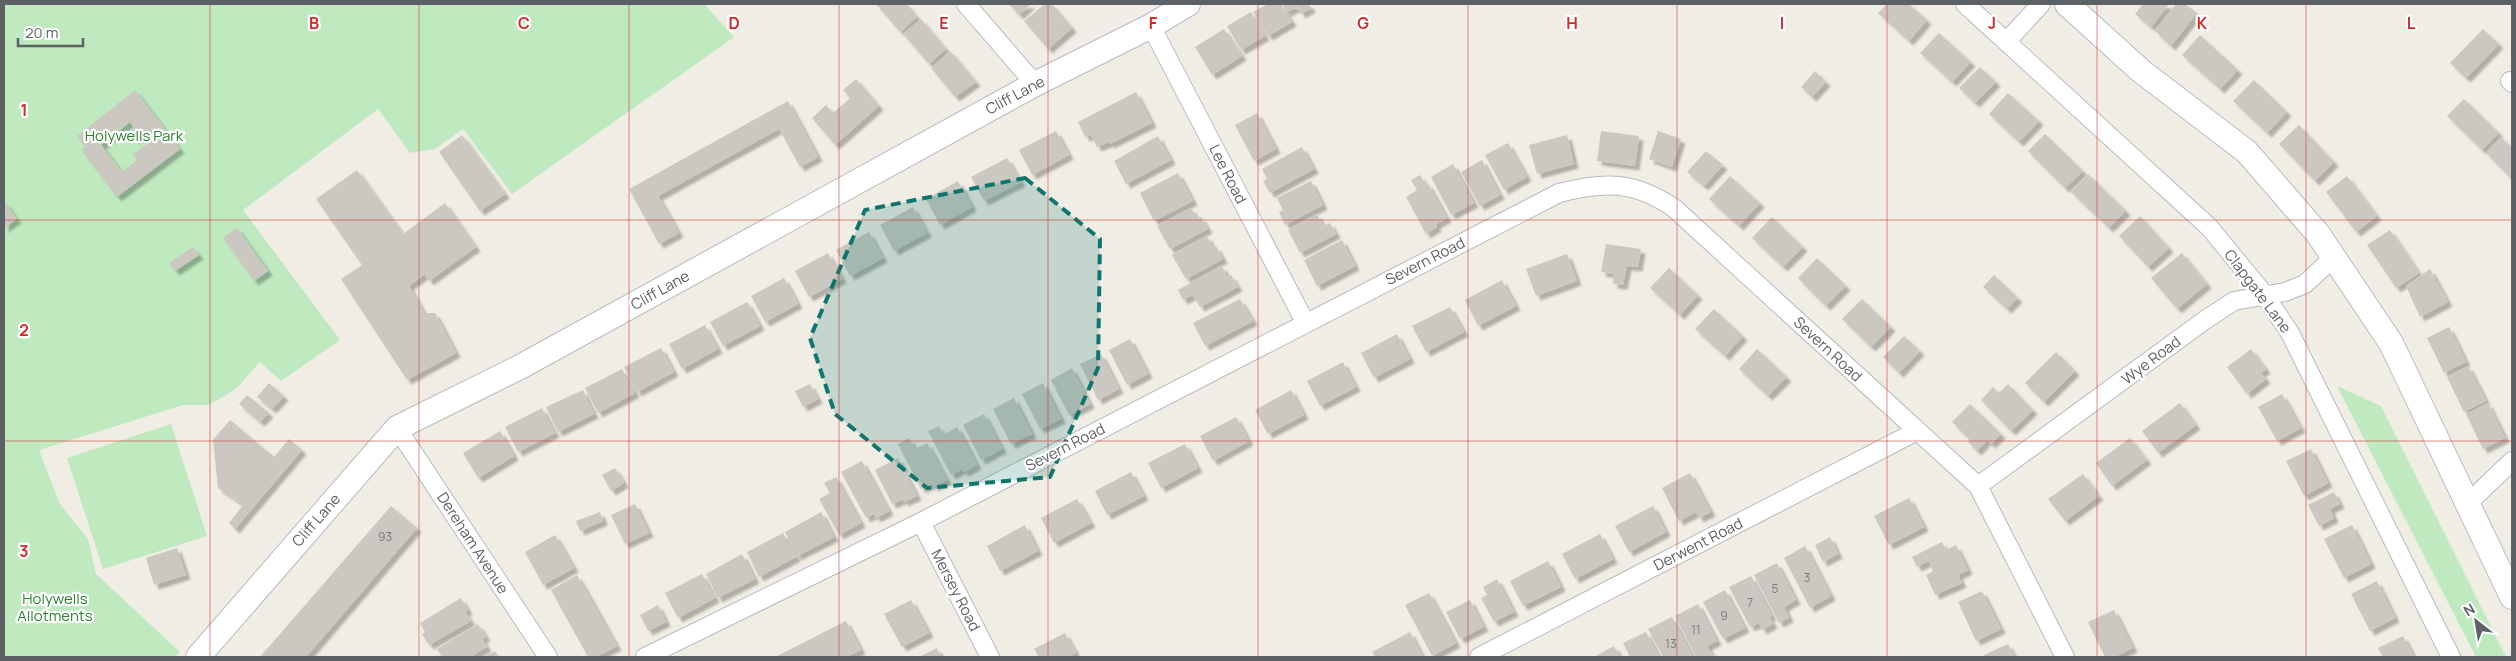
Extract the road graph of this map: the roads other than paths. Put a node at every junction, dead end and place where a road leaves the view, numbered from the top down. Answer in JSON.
{"nodes":[{"id":1,"x":966,"y":4,"type":"edge"},
{"id":2,"x":1188,"y":4,"type":"edge"},
{"id":3,"x":1965,"y":4,"type":"edge"},
{"id":4,"x":2040,"y":4,"type":"edge"},
{"id":5,"x":2068,"y":4,"type":"edge"},
{"id":6,"x":1151,"y":26,"type":"junction"},
{"id":7,"x":2006,"y":42,"type":"junction"},
{"id":8,"x":1035,"y":84,"type":"junction"},
{"id":9,"x":2334,"y":257,"type":"junction"},
{"id":10,"x":2264,"y":294,"type":"junction"},
{"id":11,"x":1305,"y":322,"type":"junction"},
{"id":12,"x":398,"y":428,"type":"junction"},
{"id":13,"x":1917,"y":431,"type":"junction"},
{"id":14,"x":2512,"y":462,"type":"edge"},
{"id":15,"x":1978,"y":486,"type":"junction"},
{"id":16,"x":2466,"y":505,"type":"junction"},
{"id":17,"x":921,"y":522,"type":"junction"},
{"id":18,"x":2512,"y":598,"type":"edge"},
{"id":19,"x":198,"y":657,"type":"edge"},
{"id":20,"x":548,"y":657,"type":"edge"},
{"id":21,"x":645,"y":657,"type":"edge"},
{"id":22,"x":990,"y":657,"type":"edge"},
{"id":23,"x":1479,"y":657,"type":"edge"},
{"id":24,"x":2065,"y":657,"type":"edge"},
{"id":25,"x":2451,"y":657,"type":"edge"}],
"edges":[{"from":1,"to":8,"type":"street"},
{"from":2,"to":6,"type":"street","name":"Cliff Lane"},
{"from":3,"to":7,"type":"street","name":"Clapgate Lane"},
{"from":4,"to":7,"type":"street"},
{"from":5,"to":9,"type":"street"},
{"from":6,"to":8,"type":"street","name":"Cliff Lane"},
{"from":6,"to":11,"type":"street","name":"Lee Road"},
{"from":7,"to":10,"type":"street","name":"Clapgate Lane"},
{"from":8,"to":12,"type":"street","name":"Cliff Lane"},
{"from":9,"to":10,"type":"street","name":"Wye Road"},
{"from":9,"to":16,"type":"street"},
{"from":10,"to":15,"type":"street","name":"Wye Road"},
{"from":10,"to":25,"type":"street","name":"Clapgate Lane"},
{"from":11,"to":13,"type":"street","name":"Severn Road"},
{"from":11,"to":17,"type":"street","name":"Severn Road"},
{"from":12,"to":19,"type":"street","name":"Cliff Lane"},
{"from":12,"to":20,"type":"street","name":"Dereham Avenue"},
{"from":13,"to":15,"type":"street","name":"Severn Road"},
{"from":13,"to":23,"type":"street","name":"Derwent Road"},
{"from":14,"to":16,"type":"street"},
{"from":15,"to":24,"type":"street","name":"Severn Road"},
{"from":16,"to":18,"type":"street"},
{"from":17,"to":21,"type":"street","name":"Severn Road"},
{"from":17,"to":22,"type":"street","name":"Mersey Road"}]}
